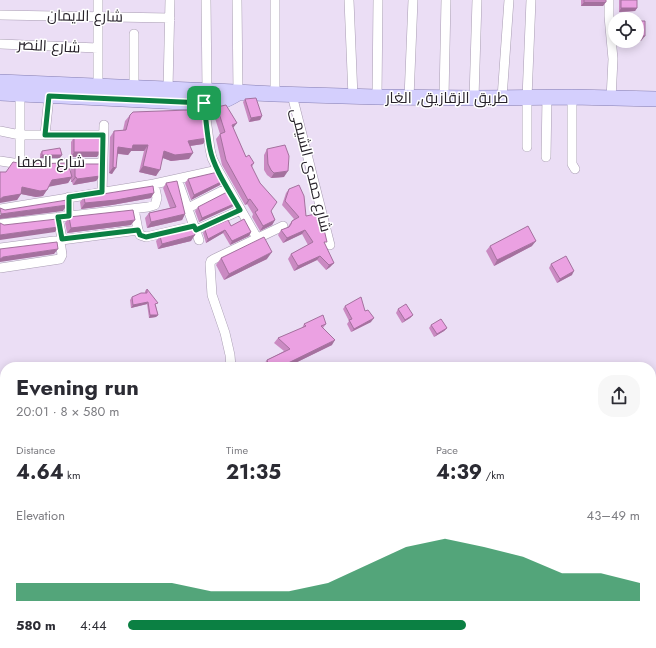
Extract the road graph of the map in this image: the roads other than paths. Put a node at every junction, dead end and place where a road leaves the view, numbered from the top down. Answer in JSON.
{"nodes":[{"id":1,"x":98,"y":0,"type":"edge"},
{"id":2,"x":170,"y":0,"type":"edge"},
{"id":3,"x":206,"y":0,"type":"edge"},
{"id":4,"x":237,"y":0,"type":"edge"},
{"id":5,"x":275,"y":0,"type":"edge"},
{"id":6,"x":349,"y":0,"type":"edge"},
{"id":7,"x":378,"y":0,"type":"edge"},
{"id":8,"x":413,"y":0,"type":"edge"},
{"id":9,"x":446,"y":0,"type":"edge"},
{"id":10,"x":477,"y":0,"type":"edge"},
{"id":11,"x":509,"y":0,"type":"edge"},
{"id":12,"x":531,"y":0,"type":"edge"},
{"id":13,"x":609,"y":0,"type":"edge"},
{"id":14,"x":0,"y":15,"type":"edge"},
{"id":15,"x":98,"y":16,"type":"junction"},
{"id":16,"x":170,"y":18,"type":"junction"},
{"id":17,"x":134,"y":34,"type":"dead end"},
{"id":18,"x":0,"y":44,"type":"edge"},
{"id":19,"x":98,"y":48,"type":"junction"},
{"id":20,"x":0,"y":82,"type":"edge"},
{"id":21,"x":98,"y":86,"type":"junction"},
{"id":22,"x":134,"y":87,"type":"junction"},
{"id":23,"x":168,"y":89,"type":"junction"},
{"id":24,"x":0,"y":93,"type":"edge"},
{"id":25,"x":238,"y":93,"type":"junction"},
{"id":26,"x":20,"y":94,"type":"junction"},
{"id":27,"x":275,"y":94,"type":"junction"},
{"id":28,"x":292,"y":95,"type":"junction"},
{"id":29,"x":49,"y":96,"type":"junction"},
{"id":30,"x":206,"y":97,"type":"junction"},
{"id":31,"x":353,"y":97,"type":"junction"},
{"id":32,"x":377,"y":97,"type":"junction"},
{"id":33,"x":444,"y":97,"type":"junction"},
{"id":34,"x":547,"y":97,"type":"junction"},
{"id":35,"x":572,"y":97,"type":"junction"},
{"id":36,"x":409,"y":98,"type":"junction"},
{"id":37,"x":474,"y":98,"type":"junction"},
{"id":38,"x":502,"y":98,"type":"junction"},
{"id":39,"x":527,"y":98,"type":"junction"},
{"id":40,"x":611,"y":98,"type":"junction"},
{"id":41,"x":656,"y":99,"type":"edge"},
{"id":42,"x":104,"y":125,"type":"dead end"},
{"id":43,"x":0,"y":131,"type":"edge"},
{"id":44,"x":20,"y":135,"type":"junction"},
{"id":45,"x":45,"y":135,"type":"junction"},
{"id":46,"x":103,"y":135,"type":"junction"},
{"id":47,"x":527,"y":147,"type":"dead end"},
{"id":48,"x":546,"y":157,"type":"dead end"},
{"id":49,"x":0,"y":161,"type":"edge"},
{"id":50,"x":102,"y":163,"type":"junction"},
{"id":51,"x":20,"y":164,"type":"junction"},
{"id":52,"x":574,"y":169,"type":"dead end"},
{"id":53,"x":218,"y":170,"type":"junction"},
{"id":54,"x":177,"y":179,"type":"junction"},
{"id":55,"x":154,"y":184,"type":"junction"},
{"id":56,"x":228,"y":188,"type":"junction"},
{"id":57,"x":102,"y":192,"type":"junction"},
{"id":58,"x":69,"y":197,"type":"junction"},
{"id":59,"x":188,"y":208,"type":"junction"},
{"id":60,"x":0,"y":209,"type":"edge"},
{"id":61,"x":134,"y":209,"type":"junction"},
{"id":62,"x":240,"y":210,"type":"junction"},
{"id":63,"x":69,"y":216,"type":"junction"},
{"id":64,"x":58,"y":217,"type":"junction"},
{"id":65,"x":0,"y":224,"type":"edge"},
{"id":66,"x":283,"y":226,"type":"dead end"},
{"id":67,"x":195,"y":228,"type":"junction"},
{"id":68,"x":138,"y":230,"type":"junction"},
{"id":69,"x":257,"y":238,"type":"junction"},
{"id":70,"x":61,"y":239,"type":"junction"},
{"id":71,"x":199,"y":240,"type":"dead end"},
{"id":72,"x":330,"y":245,"type":"dead end"},
{"id":73,"x":0,"y":248,"type":"edge"},
{"id":74,"x":0,"y":268,"type":"edge"},
{"id":75,"x":231,"y":362,"type":"edge"}],
"edges":[{"from":1,"to":15,"type":"street"},
{"from":2,"to":16,"type":"street"},
{"from":3,"to":30,"type":"street"},
{"from":4,"to":25,"type":"street"},
{"from":5,"to":27,"type":"street"},
{"from":6,"to":31,"type":"street"},
{"from":7,"to":32,"type":"street"},
{"from":8,"to":36,"type":"street"},
{"from":9,"to":33,"type":"street"},
{"from":10,"to":37,"type":"street"},
{"from":11,"to":38,"type":"street"},
{"from":12,"to":39,"type":"street"},
{"from":13,"to":40,"type":"street"},
{"from":14,"to":15,"type":"street","name":"شارع الايمان"},
{"from":15,"to":16,"type":"street","name":"شارع الايمان"},
{"from":15,"to":19,"type":"street"},
{"from":16,"to":23,"type":"street"},
{"from":17,"to":22,"type":"street"},
{"from":18,"to":19,"type":"street","name":"شارع النصر"},
{"from":19,"to":21,"type":"street"},
{"from":20,"to":21,"type":"main road","name":"طريق الزقازيق, الغار"},
{"from":21,"to":22,"type":"main road","name":"طريق الزقازيق, الغار"},
{"from":22,"to":23,"type":"main road","name":"طريق الزقازيق, الغار"},
{"from":23,"to":30,"type":"main road","name":"طريق الزقازيق, الغار"},
{"from":24,"to":26,"type":"main road","name":"طريق الزقازيق, الغار"},
{"from":25,"to":27,"type":"main road","name":"طريق الزقازيق, الغار"},
{"from":25,"to":30,"type":"main road","name":"طريق الزقازيق, الغار"},
{"from":26,"to":29,"type":"main road","name":"طريق الزقازيق, الغار"},
{"from":26,"to":44,"type":"street"},
{"from":27,"to":28,"type":"main road","name":"طريق الزقازيق, الغار"},
{"from":28,"to":31,"type":"main road","name":"طريق الزقازيق, الغار"},
{"from":28,"to":72,"type":"street","name":"شارع حمدى الشيمى"},
{"from":29,"to":30,"type":"main road","name":"طريق الزقازيق, الغار"},
{"from":29,"to":45,"type":"street"},
{"from":30,"to":53,"type":"street"},
{"from":31,"to":32,"type":"main road","name":"طريق الزقازيق, الغار"},
{"from":32,"to":36,"type":"main road","name":"طريق الزقازيق, الغار"},
{"from":33,"to":36,"type":"main road","name":"طريق الزقازيق, الغار"},
{"from":33,"to":37,"type":"main road","name":"طريق الزقازيق, الغار"},
{"from":34,"to":35,"type":"main road","name":"طريق الزقازيق, الغار"},
{"from":34,"to":39,"type":"main road","name":"طريق الزقازيق, الغار"},
{"from":34,"to":48,"type":"street"},
{"from":35,"to":40,"type":"main road","name":"طريق الزقازيق, الغار"},
{"from":35,"to":52,"type":"street"},
{"from":37,"to":38,"type":"main road","name":"طريق الزقازيق, الغار"},
{"from":38,"to":39,"type":"main road","name":"طريق الزقازيق, الغار"},
{"from":39,"to":47,"type":"street"},
{"from":40,"to":41,"type":"main road","name":"طريق الزقازيق, الغار"},
{"from":42,"to":46,"type":"street"},
{"from":43,"to":44,"type":"street"},
{"from":44,"to":45,"type":"street"},
{"from":44,"to":51,"type":"street"},
{"from":45,"to":46,"type":"street"},
{"from":46,"to":50,"type":"street"},
{"from":49,"to":51,"type":"street","name":"شارع الصفا"},
{"from":50,"to":51,"type":"street","name":"شارع الصفا"},
{"from":50,"to":57,"type":"street"},
{"from":53,"to":54,"type":"street"},
{"from":53,"to":56,"type":"street"},
{"from":54,"to":55,"type":"street"},
{"from":54,"to":59,"type":"street"},
{"from":55,"to":57,"type":"street"},
{"from":55,"to":61,"type":"street"},
{"from":56,"to":59,"type":"street"},
{"from":56,"to":62,"type":"street"},
{"from":57,"to":58,"type":"street"},
{"from":58,"to":60,"type":"street"},
{"from":58,"to":63,"type":"street"},
{"from":59,"to":67,"type":"street"},
{"from":61,"to":63,"type":"street"},
{"from":61,"to":68,"type":"street"},
{"from":62,"to":67,"type":"street"},
{"from":62,"to":69,"type":"street"},
{"from":63,"to":64,"type":"street"},
{"from":64,"to":65,"type":"street"},
{"from":64,"to":70,"type":"street"},
{"from":66,"to":69,"type":"street"},
{"from":67,"to":68,"type":"street"},
{"from":67,"to":71,"type":"street"},
{"from":68,"to":70,"type":"street"},
{"from":69,"to":75,"type":"street"},
{"from":70,"to":73,"type":"street"},
{"from":70,"to":74,"type":"street"}]}
